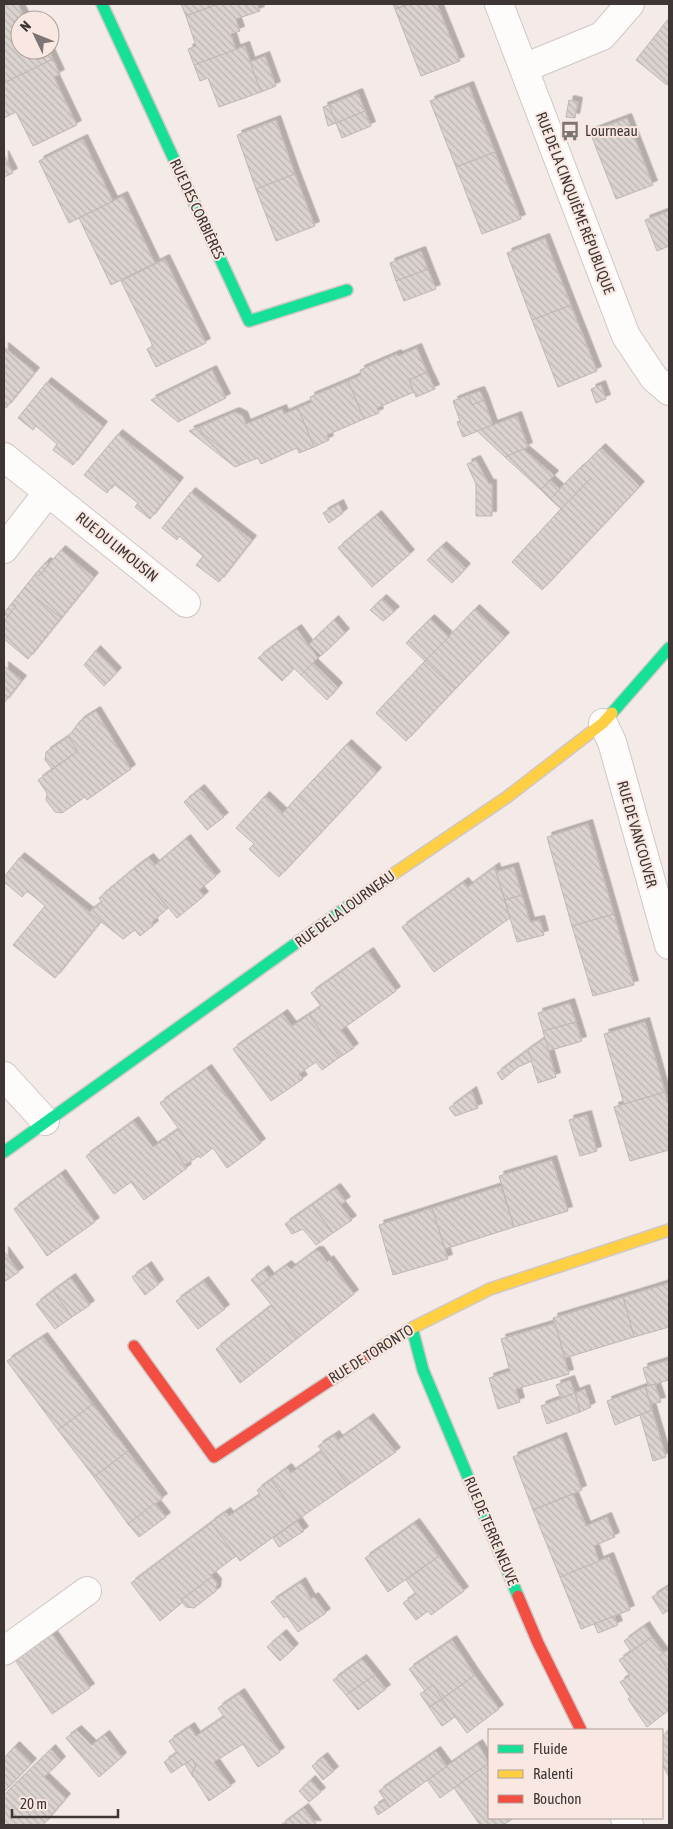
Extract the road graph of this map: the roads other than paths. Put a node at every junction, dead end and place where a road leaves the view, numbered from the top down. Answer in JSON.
{"nodes":[{"id":1,"x":102,"y":4,"type":"edge"},
{"id":2,"x":499,"y":4,"type":"edge"},
{"id":3,"x":630,"y":4,"type":"edge"},
{"id":4,"x":524,"y":68,"type":"junction"},
{"id":5,"x":347,"y":290,"type":"dead end"},
{"id":6,"x":669,"y":391,"type":"edge"},
{"id":7,"x":4,"y":458,"type":"edge"},
{"id":8,"x":48,"y":492,"type":"junction"},
{"id":9,"x":4,"y":549,"type":"edge"},
{"id":10,"x":186,"y":602,"type":"dead end"},
{"id":11,"x":669,"y":648,"type":"edge"},
{"id":12,"x":604,"y":723,"type":"junction"},
{"id":13,"x":669,"y":945,"type":"edge"},
{"id":14,"x":4,"y":1076,"type":"edge"},
{"id":15,"x":45,"y":1121,"type":"junction"},
{"id":16,"x":4,"y":1152,"type":"edge"},
{"id":17,"x":669,"y":1230,"type":"edge"},
{"id":18,"x":412,"y":1328,"type":"junction"},
{"id":19,"x":134,"y":1346,"type":"dead end"},
{"id":20,"x":87,"y":1591,"type":"dead end"},
{"id":21,"x":4,"y":1651,"type":"edge"},
{"id":22,"x":581,"y":1729,"type":"edge"}],
"edges":[{"from":1,"to":5,"type":"street","name":"RUE DES CORBIÈRES"},
{"from":2,"to":4,"type":"street","name":"RUE DE LA CINQUIÈME RÉPUBLIQUE"},
{"from":3,"to":4,"type":"street"},
{"from":4,"to":6,"type":"street","name":"RUE DE LA CINQUIÈME RÉPUBLIQUE"},
{"from":7,"to":8,"type":"street","name":"RUE DU LIMOUSIN"},
{"from":8,"to":9,"type":"street"},
{"from":8,"to":10,"type":"street","name":"RUE DU LIMOUSIN"},
{"from":11,"to":12,"type":"street","name":"RUE DE LA LOURNEAU"},
{"from":12,"to":13,"type":"street","name":"RUE DE VANCOUVER"},
{"from":12,"to":15,"type":"street","name":"RUE DE LA LOURNEAU"},
{"from":14,"to":15,"type":"street"},
{"from":15,"to":16,"type":"street","name":"RUE DE LA LOURNEAU"},
{"from":17,"to":18,"type":"street","name":"RUE DE TORONTO"},
{"from":18,"to":19,"type":"street","name":"RUE DE TORONTO"},
{"from":18,"to":22,"type":"street","name":"RUE DE TERRE NEUVE"},
{"from":20,"to":21,"type":"street"}]}
